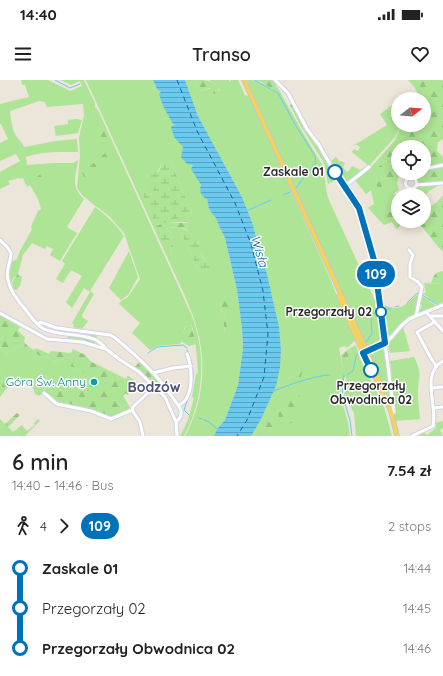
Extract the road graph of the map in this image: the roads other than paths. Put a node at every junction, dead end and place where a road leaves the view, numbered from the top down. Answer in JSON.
{"nodes":[{"id":1,"x":244,"y":80,"type":"edge"},
{"id":2,"x":275,"y":80,"type":"edge"},
{"id":3,"x":443,"y":165,"type":"edge"},
{"id":4,"x":369,"y":167,"type":"dead end"},
{"id":5,"x":431,"y":168,"type":"edge"},
{"id":6,"x":443,"y":183,"type":"edge"},
{"id":7,"x":416,"y":185,"type":"junction"},
{"id":8,"x":344,"y":187,"type":"junction"},
{"id":9,"x":0,"y":240,"type":"edge"},
{"id":10,"x":409,"y":250,"type":"dead end"},
{"id":11,"x":333,"y":280,"type":"junction"},
{"id":12,"x":443,"y":305,"type":"edge"},
{"id":13,"x":426,"y":312,"type":"junction"},
{"id":14,"x":0,"y":313,"type":"edge"},
{"id":15,"x":416,"y":316,"type":"junction"},
{"id":16,"x":430,"y":316,"type":"junction"},
{"id":17,"x":443,"y":316,"type":"edge"},
{"id":18,"x":435,"y":322,"type":"junction"},
{"id":19,"x":38,"y":324,"type":"junction"},
{"id":20,"x":58,"y":328,"type":"junction"},
{"id":21,"x":52,"y":331,"type":"junction"},
{"id":22,"x":443,"y":331,"type":"edge"},
{"id":23,"x":60,"y":334,"type":"junction"},
{"id":24,"x":385,"y":343,"type":"junction"},
{"id":25,"x":106,"y":349,"type":"junction"},
{"id":26,"x":365,"y":352,"type":"junction"},
{"id":27,"x":187,"y":354,"type":"dead end"},
{"id":28,"x":443,"y":361,"type":"edge"},
{"id":29,"x":191,"y":366,"type":"junction"},
{"id":30,"x":436,"y":366,"type":"junction"},
{"id":31,"x":154,"y":373,"type":"junction"},
{"id":32,"x":154,"y":385,"type":"junction"},
{"id":33,"x":443,"y":387,"type":"edge"},
{"id":34,"x":432,"y":388,"type":"junction"},
{"id":35,"x":44,"y":393,"type":"dead end"},
{"id":36,"x":179,"y":405,"type":"junction"},
{"id":37,"x":443,"y":407,"type":"edge"},
{"id":38,"x":433,"y":408,"type":"junction"},
{"id":39,"x":132,"y":410,"type":"junction"},
{"id":40,"x":392,"y":415,"type":"junction"},
{"id":41,"x":176,"y":422,"type":"junction"},
{"id":42,"x":143,"y":436,"type":"edge"},
{"id":43,"x":177,"y":436,"type":"edge"},
{"id":44,"x":397,"y":436,"type":"edge"},
{"id":45,"x":412,"y":436,"type":"edge"}],
"edges":[{"from":1,"to":11,"type":"main road"},
{"from":2,"to":8,"type":"street"},
{"from":3,"to":5,"type":"street"},
{"from":4,"to":8,"type":"street"},
{"from":6,"to":7,"type":"street"},
{"from":7,"to":7,"type":"street"},
{"from":8,"to":24,"type":"street"},
{"from":9,"to":19,"type":"street"},
{"from":10,"to":15,"type":"street"},
{"from":11,"to":26,"type":"main road"},
{"from":11,"to":26,"type":"main road"},
{"from":12,"to":13,"type":"street"},
{"from":13,"to":15,"type":"street"},
{"from":13,"to":16,"type":"street"},
{"from":14,"to":25,"type":"street"},
{"from":15,"to":24,"type":"street"},
{"from":16,"to":17,"type":"street"},
{"from":16,"to":18,"type":"street"},
{"from":18,"to":22,"type":"street"},
{"from":18,"to":30,"type":"street"},
{"from":19,"to":20,"type":"street"},
{"from":19,"to":21,"type":"street"},
{"from":20,"to":21,"type":"street"},
{"from":20,"to":23,"type":"street"},
{"from":20,"to":31,"type":"street"},
{"from":21,"to":23,"type":"street"},
{"from":23,"to":25,"type":"street"},
{"from":24,"to":26,"type":"street"},
{"from":24,"to":40,"type":"street"},
{"from":25,"to":32,"type":"street"},
{"from":26,"to":40,"type":"main road"},
{"from":27,"to":29,"type":"street"},
{"from":28,"to":30,"type":"street"},
{"from":29,"to":31,"type":"street"},
{"from":29,"to":36,"type":"street"},
{"from":30,"to":34,"type":"street"},
{"from":31,"to":36,"type":"street"},
{"from":32,"to":39,"type":"street"},
{"from":32,"to":41,"type":"street"},
{"from":33,"to":34,"type":"street"},
{"from":34,"to":38,"type":"street"},
{"from":35,"to":39,"type":"street"},
{"from":36,"to":41,"type":"street"},
{"from":37,"to":38,"type":"street"},
{"from":38,"to":45,"type":"street"},
{"from":39,"to":42,"type":"street"},
{"from":40,"to":44,"type":"main road"},
{"from":41,"to":43,"type":"street"}]}
